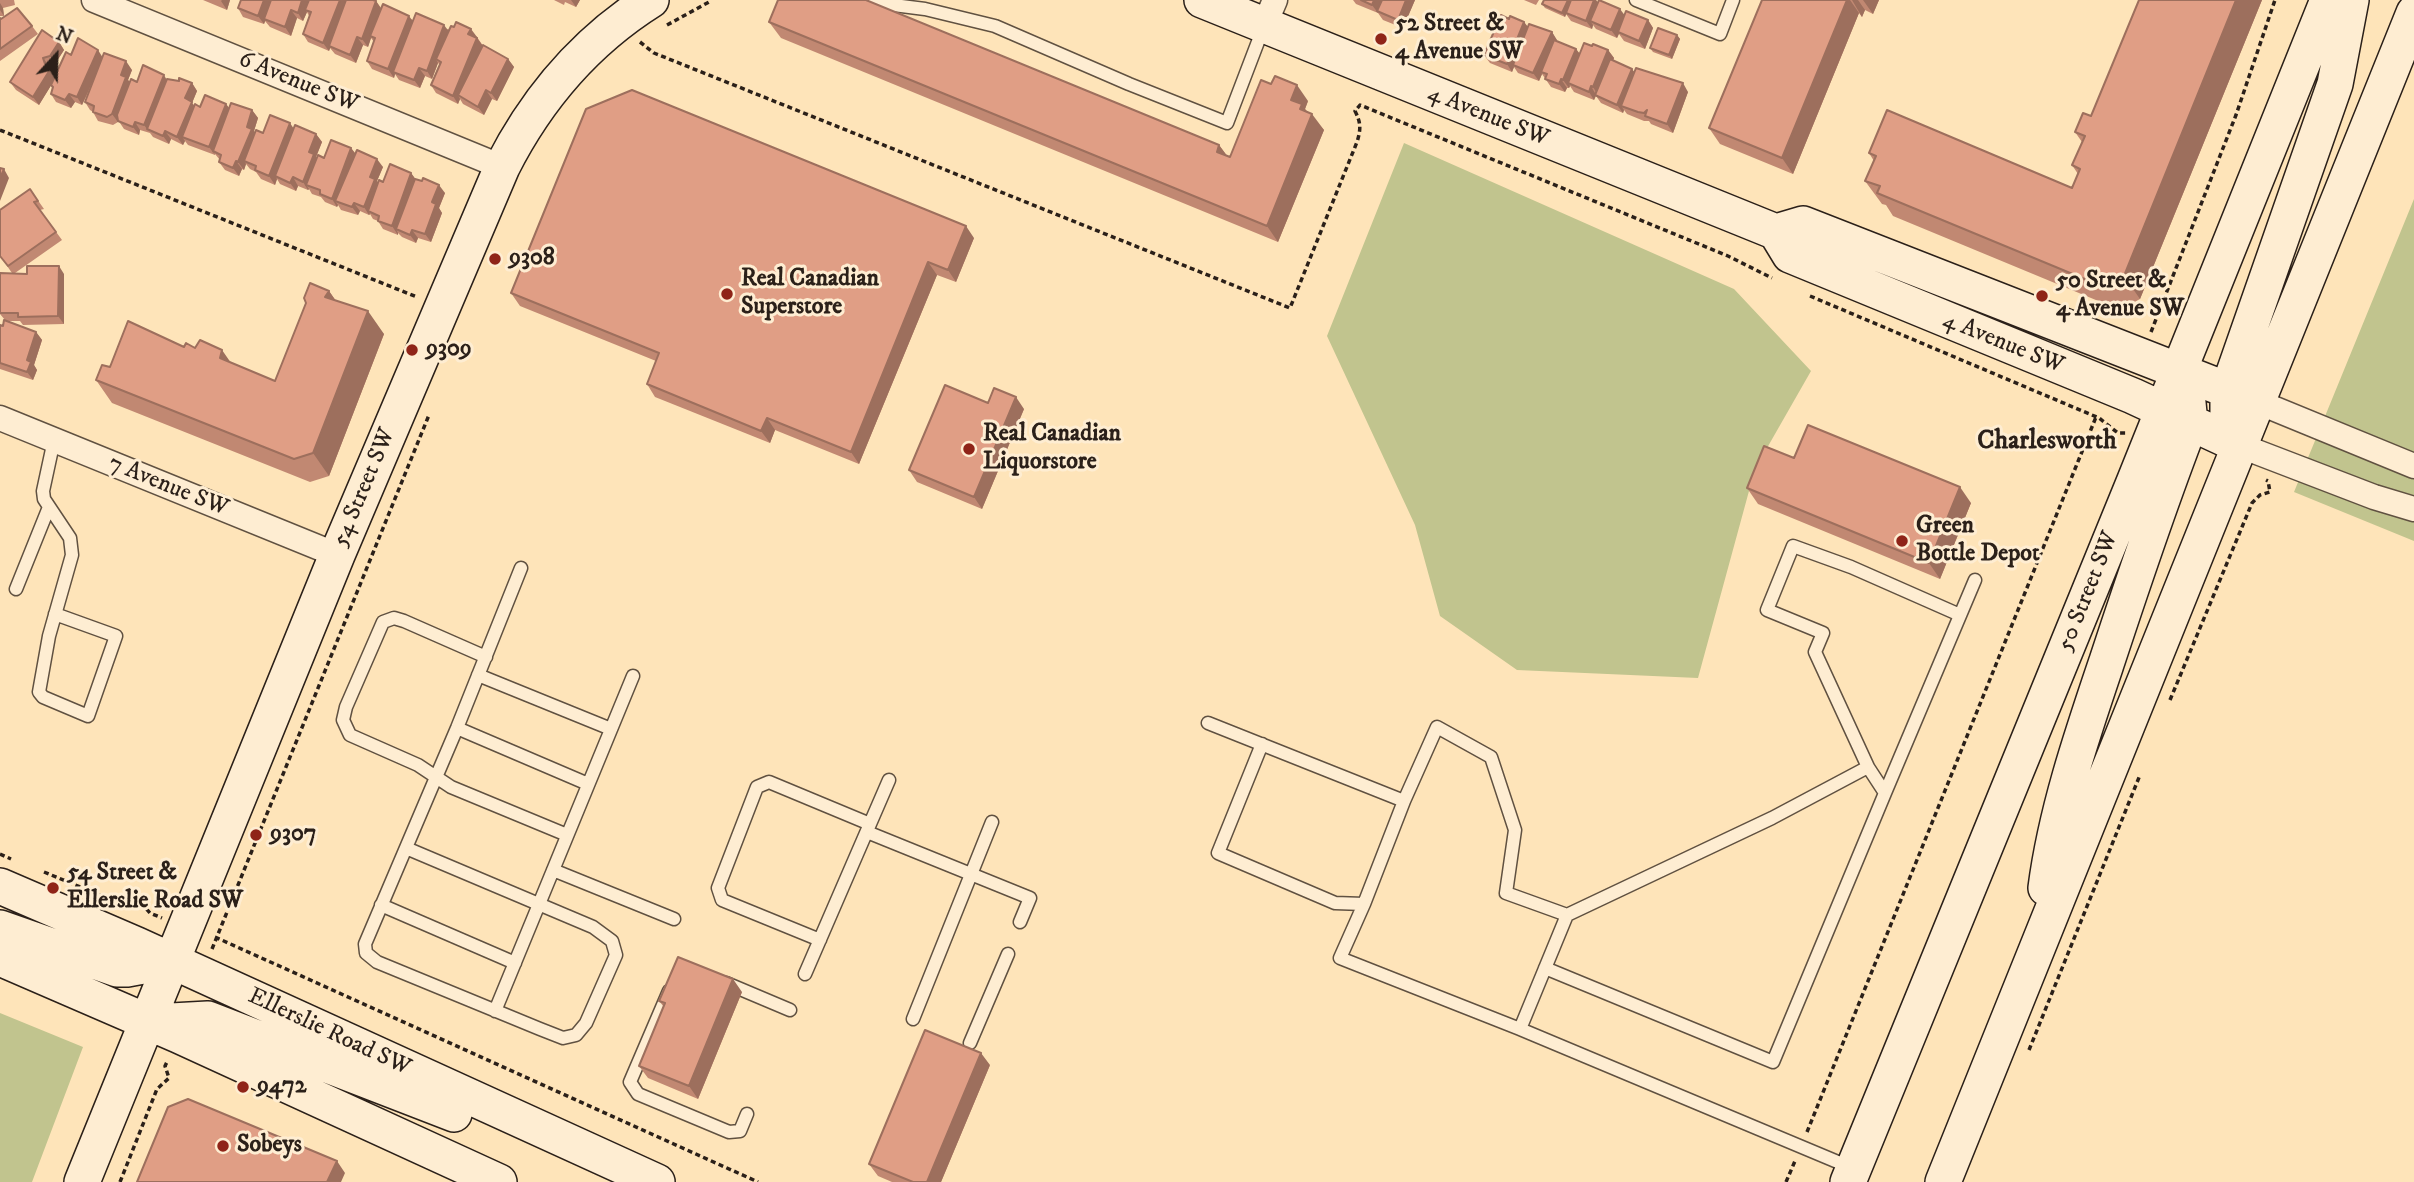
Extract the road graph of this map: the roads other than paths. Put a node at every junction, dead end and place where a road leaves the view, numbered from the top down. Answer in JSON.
{"nodes":[{"id":1,"x":94,"y":0,"type":"edge"},
{"id":2,"x":1202,"y":0,"type":"edge"},
{"id":3,"x":1636,"y":0,"type":"edge"},
{"id":4,"x":1734,"y":0,"type":"edge"},
{"id":5,"x":2328,"y":0,"type":"edge"},
{"id":6,"x":2351,"y":0,"type":"edge"},
{"id":7,"x":870,"y":2,"type":"edge"},
{"id":8,"x":658,"y":13,"type":"edge"},
{"id":9,"x":1270,"y":13,"type":"edge"},
{"id":10,"x":2414,"y":13,"type":"edge"},
{"id":11,"x":502,"y":167,"type":"junction"},
{"id":12,"x":1776,"y":232,"type":"junction"},
{"id":13,"x":2178,"y":370,"type":"junction"},
{"id":14,"x":2243,"y":396,"type":"junction"},
{"id":15,"x":2176,"y":417,"type":"junction"},
{"id":16,"x":0,"y":418,"type":"edge"},
{"id":17,"x":54,"y":440,"type":"junction"},
{"id":18,"x":2241,"y":446,"type":"junction"},
{"id":19,"x":2414,"y":466,"type":"edge"},
{"id":20,"x":49,"y":508,"type":"junction"},
{"id":21,"x":2414,"y":509,"type":"edge"},
{"id":22,"x":337,"y":555,"type":"junction"},
{"id":23,"x":521,"y":568,"type":"dead end"},
{"id":24,"x":1975,"y":580,"type":"dead end"},
{"id":25,"x":16,"y":589,"type":"dead end"},
{"id":26,"x":55,"y":614,"type":"junction"},
{"id":27,"x":1960,"y":615,"type":"junction"},
{"id":28,"x":486,"y":657,"type":"junction"},
{"id":29,"x":478,"y":675,"type":"junction"},
{"id":30,"x":633,"y":676,"type":"dead end"},
{"id":31,"x":1208,"y":723,"type":"dead end"},
{"id":32,"x":457,"y":728,"type":"junction"},
{"id":33,"x":611,"y":729,"type":"junction"},
{"id":34,"x":1262,"y":744,"type":"junction"},
{"id":35,"x":1868,"y":767,"type":"junction"},
{"id":36,"x":436,"y":776,"type":"junction"},
{"id":37,"x":889,"y":780,"type":"dead end"},
{"id":38,"x":589,"y":784,"type":"junction"},
{"id":39,"x":1885,"y":793,"type":"junction"},
{"id":40,"x":1404,"y":801,"type":"junction"},
{"id":41,"x":992,"y":822,"type":"dead end"},
{"id":42,"x":868,"y":828,"type":"junction"},
{"id":43,"x":567,"y":835,"type":"junction"},
{"id":44,"x":406,"y":848,"type":"junction"},
{"id":45,"x":553,"y":870,"type":"junction"},
{"id":46,"x":6,"y":873,"type":"edge"},
{"id":47,"x":971,"y":874,"type":"junction"},
{"id":48,"x":1364,"y":904,"type":"junction"},
{"id":49,"x":381,"y":905,"type":"junction"},
{"id":50,"x":538,"y":905,"type":"junction"},
{"id":51,"x":1567,"y":915,"type":"junction"},
{"id":52,"x":674,"y":919,"type":"dead end"},
{"id":53,"x":1020,"y":922,"type":"dead end"},
{"id":54,"x":0,"y":928,"type":"edge"},
{"id":55,"x":820,"y":940,"type":"junction"},
{"id":56,"x":2038,"y":950,"type":"junction"},
{"id":57,"x":1008,"y":954,"type":"dead end"},
{"id":58,"x":0,"y":958,"type":"edge"},
{"id":59,"x":170,"y":961,"type":"junction"},
{"id":60,"x":515,"y":962,"type":"junction"},
{"id":61,"x":1545,"y":968,"type":"junction"},
{"id":62,"x":805,"y":974,"type":"dead end"},
{"id":63,"x":676,"y":976,"type":"edge"},
{"id":64,"x":717,"y":980,"type":"edge"},
{"id":65,"x":790,"y":1010,"type":"dead end"},
{"id":66,"x":495,"y":1012,"type":"junction"},
{"id":67,"x":913,"y":1019,"type":"dead end"},
{"id":68,"x":146,"y":1022,"type":"junction"},
{"id":69,"x":1520,"y":1029,"type":"junction"},
{"id":70,"x":970,"y":1043,"type":"dead end"},
{"id":71,"x":747,"y":1114,"type":"dead end"},
{"id":72,"x":562,"y":1139,"type":"junction"},
{"id":73,"x":1852,"y":1178,"type":"edge"},
{"id":74,"x":82,"y":1182,"type":"edge"},
{"id":75,"x":499,"y":1182,"type":"edge"},
{"id":76,"x":657,"y":1182,"type":"edge"},
{"id":77,"x":1943,"y":1182,"type":"edge"}],
"edges":[{"from":1,"to":11,"type":"street","name":"6 Avenue SW"},
{"from":2,"to":9,"type":"main road","name":"4 Avenue SW"},
{"from":3,"to":4,"type":"lane"},
{"from":5,"to":13,"type":"main road"},
{"from":6,"to":14,"type":"main road"},
{"from":7,"to":9,"type":"lane"},
{"from":8,"to":11,"type":"main road","name":"54 Street SW"},
{"from":9,"to":12,"type":"main road","name":"4 Avenue SW"},
{"from":10,"to":14,"type":"main road"},
{"from":11,"to":22,"type":"main road","name":"54 Street SW"},
{"from":12,"to":13,"type":"main road","name":"4 Avenue SW"},
{"from":12,"to":15,"type":"main road","name":"4 Avenue SW"},
{"from":13,"to":14,"type":"main road","name":"4 Avenue SW"},
{"from":13,"to":15,"type":"main road"},
{"from":14,"to":18,"type":"main road"},
{"from":14,"to":19,"type":"street"},
{"from":15,"to":18,"type":"main road","name":"4 Avenue SW"},
{"from":15,"to":56,"type":"main road"},
{"from":15,"to":73,"type":"main road","name":"50 Street SW"},
{"from":16,"to":17,"type":"street","name":"7 Avenue SW"},
{"from":17,"to":20,"type":"lane"},
{"from":17,"to":22,"type":"street","name":"7 Avenue SW"},
{"from":18,"to":21,"type":"street"},
{"from":18,"to":56,"type":"main road"},
{"from":20,"to":25,"type":"lane"},
{"from":20,"to":26,"type":"lane"},
{"from":22,"to":59,"type":"main road","name":"54 Street SW"},
{"from":23,"to":28,"type":"lane"},
{"from":24,"to":27,"type":"lane"},
{"from":26,"to":26,"type":"lane"},
{"from":27,"to":35,"type":"lane"},
{"from":27,"to":39,"type":"lane"},
{"from":28,"to":29,"type":"lane"},
{"from":28,"to":36,"type":"lane"},
{"from":29,"to":32,"type":"lane"},
{"from":29,"to":33,"type":"lane"},
{"from":30,"to":33,"type":"lane"},
{"from":31,"to":34,"type":"lane"},
{"from":32,"to":36,"type":"lane"},
{"from":32,"to":38,"type":"lane"},
{"from":33,"to":38,"type":"lane"},
{"from":34,"to":40,"type":"lane"},
{"from":34,"to":48,"type":"lane"},
{"from":35,"to":39,"type":"lane"},
{"from":35,"to":51,"type":"lane"},
{"from":36,"to":43,"type":"lane"},
{"from":36,"to":44,"type":"lane"},
{"from":37,"to":42,"type":"lane"},
{"from":38,"to":43,"type":"lane"},
{"from":39,"to":61,"type":"lane"},
{"from":40,"to":48,"type":"lane"},
{"from":40,"to":51,"type":"lane"},
{"from":41,"to":47,"type":"lane"},
{"from":42,"to":47,"type":"lane"},
{"from":42,"to":55,"type":"lane"},
{"from":42,"to":55,"type":"lane"},
{"from":43,"to":45,"type":"lane"},
{"from":44,"to":49,"type":"lane"},
{"from":44,"to":50,"type":"lane"},
{"from":45,"to":50,"type":"lane"},
{"from":45,"to":52,"type":"lane"},
{"from":46,"to":59,"type":"main road","name":"Ellerslie Road SW"},
{"from":47,"to":53,"type":"lane"},
{"from":47,"to":67,"type":"lane"},
{"from":48,"to":69,"type":"lane"},
{"from":49,"to":60,"type":"lane"},
{"from":49,"to":66,"type":"lane"},
{"from":50,"to":60,"type":"lane"},
{"from":50,"to":66,"type":"lane"},
{"from":51,"to":61,"type":"lane"},
{"from":54,"to":59,"type":"main road"},
{"from":55,"to":62,"type":"lane"},
{"from":56,"to":77,"type":"main road"},
{"from":57,"to":70,"type":"lane"},
{"from":58,"to":68,"type":"main road"},
{"from":59,"to":68,"type":"main road","name":"54 Street SW"},
{"from":59,"to":72,"type":"main road","name":"Ellerslie Road SW"},
{"from":60,"to":66,"type":"lane"},
{"from":61,"to":69,"type":"lane"},
{"from":63,"to":71,"type":"lane"},
{"from":64,"to":65,"type":"lane"},
{"from":68,"to":72,"type":"main road"},
{"from":68,"to":74,"type":"main road","name":"54 Street SW"},
{"from":68,"to":75,"type":"main road"},
{"from":69,"to":73,"type":"lane"},
{"from":72,"to":76,"type":"main road","name":"Ellerslie Road SW"}]}
